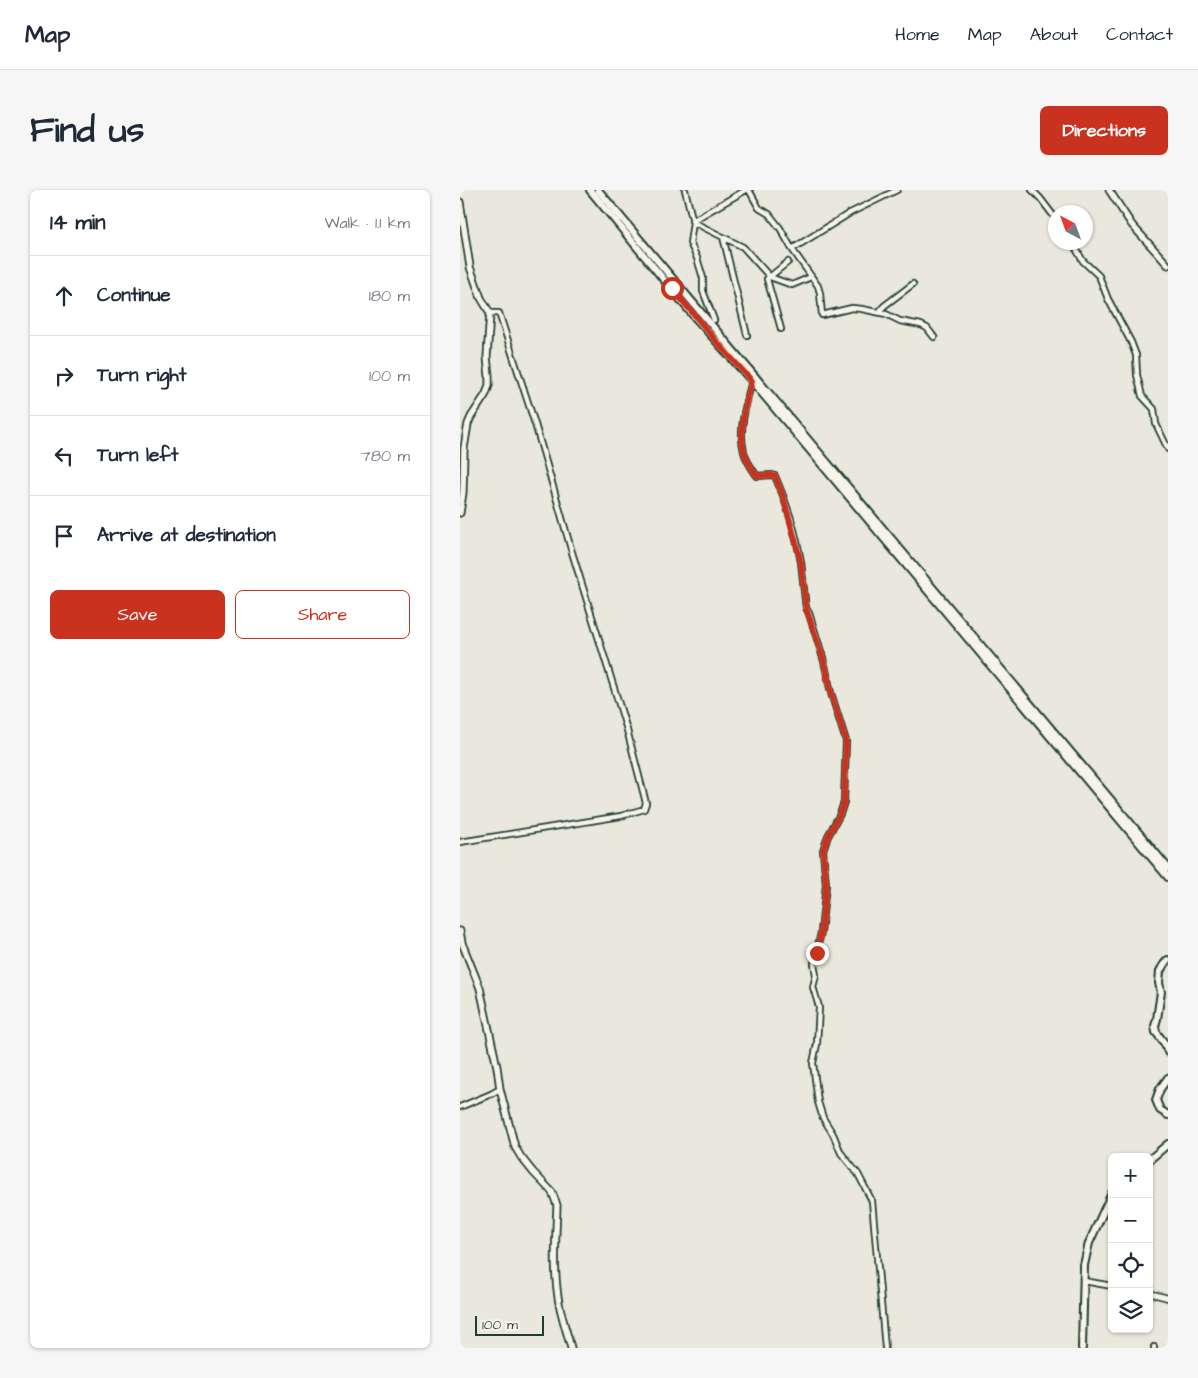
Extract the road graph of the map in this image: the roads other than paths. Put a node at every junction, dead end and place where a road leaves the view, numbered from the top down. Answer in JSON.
{"nodes":[{"id":1,"x":590,"y":190,"type":"edge"},
{"id":2,"x":598,"y":190,"type":"edge"},
{"id":3,"x":685,"y":190,"type":"edge"},
{"id":4,"x":747,"y":190,"type":"edge"},
{"id":5,"x":897,"y":190,"type":"edge"},
{"id":6,"x":1032,"y":190,"type":"edge"},
{"id":7,"x":1104,"y":190,"type":"edge"},
{"id":8,"x":1109,"y":190,"type":"edge"},
{"id":9,"x":1116,"y":201,"type":"junction"},
{"id":10,"x":460,"y":202,"type":"edge"},
{"id":11,"x":1048,"y":208,"type":"edge"},
{"id":12,"x":693,"y":221,"type":"junction"},
{"id":13,"x":723,"y":237,"type":"junction"},
{"id":14,"x":792,"y":249,"type":"junction"},
{"id":15,"x":1077,"y":250,"type":"edge"},
{"id":16,"x":788,"y":262,"type":"dead end"},
{"id":17,"x":1168,"y":263,"type":"edge"},
{"id":18,"x":770,"y":277,"type":"junction"},
{"id":19,"x":811,"y":277,"type":"junction"},
{"id":20,"x":913,"y":284,"type":"dead end"},
{"id":21,"x":879,"y":312,"type":"junction"},
{"id":22,"x":490,"y":314,"type":"junction"},
{"id":23,"x":714,"y":320,"type":"dead end"},
{"id":24,"x":781,"y":329,"type":"dead end"},
{"id":25,"x":747,"y":335,"type":"dead end"},
{"id":26,"x":934,"y":337,"type":"dead end"},
{"id":27,"x":752,"y":381,"type":"junction"},
{"id":28,"x":1168,"y":449,"type":"edge"},
{"id":29,"x":460,"y":513,"type":"edge"},
{"id":30,"x":460,"y":842,"type":"edge"},
{"id":31,"x":1168,"y":868,"type":"edge"},
{"id":32,"x":1168,"y":877,"type":"edge"},
{"id":33,"x":460,"y":931,"type":"edge"},
{"id":34,"x":1168,"y":960,"type":"edge"},
{"id":35,"x":1168,"y":1052,"type":"edge"},
{"id":36,"x":1168,"y":1078,"type":"edge"},
{"id":37,"x":500,"y":1089,"type":"junction"},
{"id":38,"x":460,"y":1107,"type":"edge"},
{"id":39,"x":1168,"y":1115,"type":"edge"},
{"id":40,"x":1168,"y":1144,"type":"edge"},
{"id":41,"x":1153,"y":1157,"type":"edge"},
{"id":42,"x":1109,"y":1198,"type":"edge"},
{"id":43,"x":1084,"y":1281,"type":"junction"},
{"id":44,"x":1108,"y":1285,"type":"edge"},
{"id":45,"x":1153,"y":1294,"type":"edge"},
{"id":46,"x":1168,"y":1298,"type":"edge"},
{"id":47,"x":571,"y":1348,"type":"edge"},
{"id":48,"x":885,"y":1348,"type":"edge"},
{"id":49,"x":1082,"y":1348,"type":"edge"}],
"edges":[{"from":1,"to":27,"type":"main road"},
{"from":2,"to":31,"type":"main road"},
{"from":3,"to":12,"type":"street"},
{"from":4,"to":12,"type":"street"},
{"from":4,"to":14,"type":"street"},
{"from":5,"to":14,"type":"street"},
{"from":6,"to":11,"type":"street"},
{"from":7,"to":9,"type":"street"},
{"from":8,"to":9,"type":"street"},
{"from":9,"to":17,"type":"street"},
{"from":10,"to":22,"type":"street"},
{"from":12,"to":13,"type":"street"},
{"from":12,"to":23,"type":"street"},
{"from":13,"to":18,"type":"street"},
{"from":13,"to":25,"type":"street"},
{"from":14,"to":19,"type":"street"},
{"from":15,"to":28,"type":"street"},
{"from":16,"to":18,"type":"street"},
{"from":18,"to":19,"type":"street"},
{"from":18,"to":24,"type":"street"},
{"from":19,"to":21,"type":"street"},
{"from":20,"to":21,"type":"street"},
{"from":21,"to":26,"type":"street"},
{"from":22,"to":29,"type":"street"},
{"from":22,"to":30,"type":"street"},
{"from":27,"to":32,"type":"main road"},
{"from":27,"to":48,"type":"street"},
{"from":33,"to":37,"type":"street"},
{"from":34,"to":35,"type":"main road"},
{"from":36,"to":39,"type":"main road"},
{"from":37,"to":38,"type":"street"},
{"from":37,"to":47,"type":"street"},
{"from":40,"to":41,"type":"main road"},
{"from":42,"to":43,"type":"main road"},
{"from":43,"to":44,"type":"street"},
{"from":43,"to":49,"type":"main road"},
{"from":45,"to":46,"type":"street"}]}
